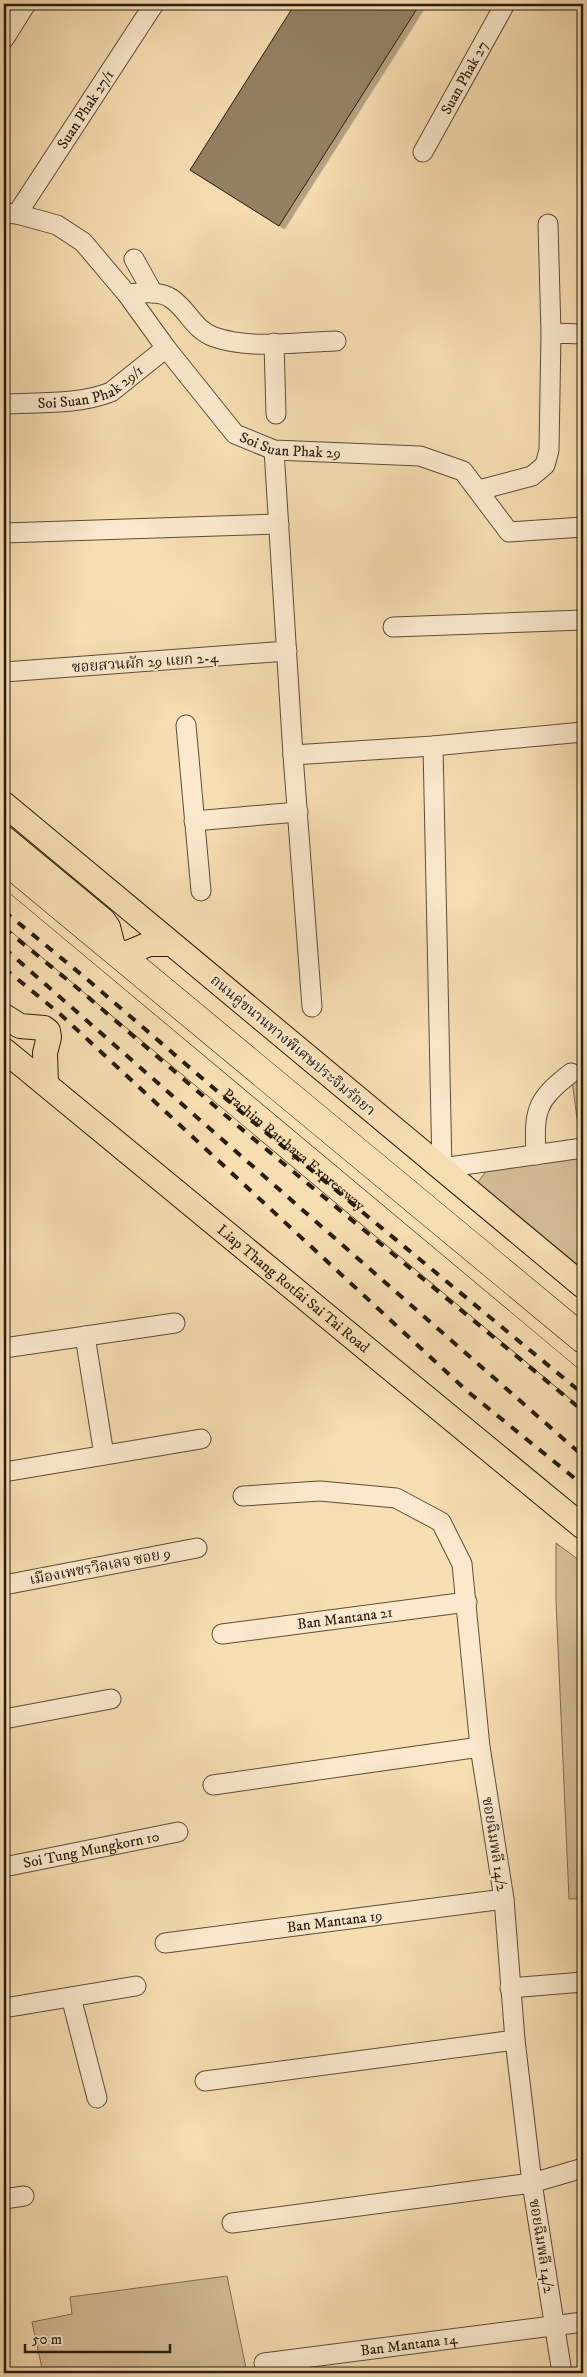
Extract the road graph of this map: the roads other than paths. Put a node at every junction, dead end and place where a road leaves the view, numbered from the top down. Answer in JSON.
{"nodes":[{"id":1,"x":26,"y":4,"type":"edge"},
{"id":2,"x":154,"y":4,"type":"edge"},
{"id":3,"x":505,"y":4,"type":"edge"},
{"id":4,"x":4,"y":39,"type":"edge"},
{"id":5,"x":423,"y":152,"type":"dead end"},
{"id":6,"x":10,"y":213,"type":"edge"},
{"id":7,"x":548,"y":224,"type":"dead end"},
{"id":8,"x":134,"y":259,"type":"dead end"},
{"id":9,"x":153,"y":293,"type":"junction"},
{"id":10,"x":127,"y":294,"type":"junction"},
{"id":11,"x":551,"y":333,"type":"junction"},
{"id":12,"x":583,"y":334,"type":"edge"},
{"id":13,"x":336,"y":340,"type":"dead end"},
{"id":14,"x":274,"y":343,"type":"junction"},
{"id":15,"x":166,"y":348,"type":"junction"},
{"id":16,"x":4,"y":404,"type":"edge"},
{"id":17,"x":276,"y":414,"type":"dead end"},
{"id":18,"x":274,"y":450,"type":"junction"},
{"id":19,"x":479,"y":490,"type":"junction"},
{"id":20,"x":279,"y":524,"type":"junction"},
{"id":21,"x":583,"y":528,"type":"edge"},
{"id":22,"x":4,"y":533,"type":"edge"},
{"id":23,"x":583,"y":620,"type":"edge"},
{"id":24,"x":393,"y":627,"type":"dead end"},
{"id":25,"x":287,"y":651,"type":"junction"},
{"id":26,"x":4,"y":672,"type":"edge"},
{"id":27,"x":186,"y":725,"type":"dead end"},
{"id":28,"x":583,"y":732,"type":"edge"},
{"id":29,"x":434,"y":746,"type":"junction"},
{"id":30,"x":293,"y":755,"type":"junction"},
{"id":31,"x":4,"y":804,"type":"edge"},
{"id":32,"x":298,"y":812,"type":"junction"},
{"id":33,"x":194,"y":821,"type":"junction"},
{"id":34,"x":4,"y":838,"type":"edge"},
{"id":35,"x":4,"y":859,"type":"edge"},
{"id":36,"x":201,"y":891,"type":"dead end"},
{"id":37,"x":4,"y":907,"type":"edge"},
{"id":38,"x":171,"y":944,"type":"junction"},
{"id":39,"x":312,"y":1008,"type":"dead end"},
{"id":40,"x":4,"y":1016,"type":"edge"},
{"id":41,"x":4,"y":1050,"type":"edge"},
{"id":42,"x":571,"y":1073,"type":"dead end"},
{"id":43,"x":46,"y":1084,"type":"junction"},
{"id":44,"x":583,"y":1148,"type":"edge"},
{"id":45,"x":536,"y":1155,"type":"junction"},
{"id":46,"x":442,"y":1168,"type":"junction"},
{"id":47,"x":583,"y":1286,"type":"edge"},
{"id":48,"x":175,"y":1323,"type":"dead end"},
{"id":49,"x":85,"y":1336,"type":"junction"},
{"id":50,"x":583,"y":1339,"type":"edge"},
{"id":51,"x":4,"y":1348,"type":"edge"},
{"id":52,"x":583,"y":1391,"type":"edge"},
{"id":53,"x":201,"y":1439,"type":"dead end"},
{"id":54,"x":104,"y":1455,"type":"junction"},
{"id":55,"x":4,"y":1472,"type":"edge"},
{"id":56,"x":243,"y":1496,"type":"dead end"},
{"id":57,"x":583,"y":1527,"type":"edge"},
{"id":58,"x":197,"y":1548,"type":"dead end"},
{"id":59,"x":4,"y":1584,"type":"edge"},
{"id":60,"x":467,"y":1602,"type":"junction"},
{"id":61,"x":222,"y":1634,"type":"dead end"},
{"id":62,"x":111,"y":1699,"type":"dead end"},
{"id":63,"x":4,"y":1720,"type":"edge"},
{"id":64,"x":480,"y":1747,"type":"junction"},
{"id":65,"x":214,"y":1785,"type":"dead end"},
{"id":66,"x":178,"y":1832,"type":"dead end"},
{"id":67,"x":4,"y":1868,"type":"edge"},
{"id":68,"x":504,"y":1900,"type":"junction"},
{"id":69,"x":165,"y":1943,"type":"dead end"},
{"id":70,"x":583,"y":1982,"type":"edge"},
{"id":71,"x":136,"y":1986,"type":"dead end"},
{"id":72,"x":510,"y":1988,"type":"junction"},
{"id":73,"x":71,"y":1997,"type":"junction"},
{"id":74,"x":4,"y":2008,"type":"edge"},
{"id":75,"x":514,"y":2040,"type":"junction"},
{"id":76,"x":205,"y":2082,"type":"dead end"},
{"id":77,"x":97,"y":2098,"type":"dead end"},
{"id":78,"x":583,"y":2168,"type":"edge"},
{"id":79,"x":532,"y":2183,"type":"junction"},
{"id":80,"x":24,"y":2196,"type":"dead end"},
{"id":81,"x":4,"y":2199,"type":"edge"},
{"id":82,"x":232,"y":2223,"type":"dead end"},
{"id":83,"x":583,"y":2322,"type":"edge"},
{"id":84,"x":554,"y":2324,"type":"junction"},
{"id":85,"x":264,"y":2362,"type":"dead end"},
{"id":86,"x":562,"y":2373,"type":"edge"}],
"edges":[{"from":1,"to":4,"type":"street"},
{"from":2,"to":6,"type":"street","name":"Suan Phak 27/1"},
{"from":3,"to":5,"type":"street","name":"Suan Phak 27"},
{"from":6,"to":10,"type":"street","name":"Soi Suan Phak 29"},
{"from":7,"to":11,"type":"street"},
{"from":8,"to":9,"type":"street"},
{"from":9,"to":10,"type":"street"},
{"from":9,"to":14,"type":"street"},
{"from":10,"to":15,"type":"street","name":"Soi Suan Phak 29"},
{"from":11,"to":12,"type":"street"},
{"from":11,"to":19,"type":"street"},
{"from":13,"to":14,"type":"street"},
{"from":14,"to":17,"type":"street"},
{"from":15,"to":16,"type":"street","name":"Soi Suan Phak 29/1"},
{"from":15,"to":18,"type":"street","name":"Soi Suan Phak 29"},
{"from":18,"to":19,"type":"street","name":"Soi Suan Phak 29"},
{"from":18,"to":20,"type":"street"},
{"from":19,"to":21,"type":"street","name":"Soi Suan Phak 29"},
{"from":20,"to":22,"type":"street"},
{"from":20,"to":25,"type":"street"},
{"from":23,"to":24,"type":"street"},
{"from":25,"to":26,"type":"street","name":"ซอยสวนผัก 29 แยก 2-4"},
{"from":25,"to":30,"type":"street"},
{"from":27,"to":33,"type":"street"},
{"from":28,"to":29,"type":"street"},
{"from":29,"to":30,"type":"street"},
{"from":29,"to":46,"type":"street"},
{"from":30,"to":32,"type":"street"},
{"from":31,"to":38,"type":"main road","name":"ถนนคู่ขนานทางพิเศษประจิมรัถยา"},
{"from":32,"to":33,"type":"street"},
{"from":32,"to":39,"type":"street"},
{"from":33,"to":36,"type":"street"},
{"from":34,"to":38,"type":"main road"},
{"from":35,"to":50,"type":"highway"},
{"from":37,"to":52,"type":"highway","name":"Prachim Ratthaya Expressway"},
{"from":38,"to":46,"type":"main road","name":"ถนนคู่ขนานทางพิเศษประจิมรัถยา"},
{"from":40,"to":43,"type":"main road"},
{"from":41,"to":43,"type":"main road","name":"Liap Thang Rotfai Sai Tai Road"},
{"from":42,"to":45,"type":"street"},
{"from":43,"to":57,"type":"main road","name":"Liap Thang Rotfai Sai Tai Road"},
{"from":44,"to":45,"type":"street"},
{"from":45,"to":46,"type":"street"},
{"from":46,"to":47,"type":"main road","name":"ถนนคู่ขนานทางพิเศษประจิมรัถยา"},
{"from":48,"to":49,"type":"street"},
{"from":49,"to":51,"type":"street"},
{"from":49,"to":54,"type":"street"},
{"from":53,"to":54,"type":"street"},
{"from":54,"to":55,"type":"street"},
{"from":56,"to":60,"type":"street","name":"ซอยฉิมพลี 14/2"},
{"from":58,"to":59,"type":"street","name":"เมืองเพชรวิลเลจ ซอย 9"},
{"from":60,"to":61,"type":"street","name":"Ban Mantana 21"},
{"from":60,"to":64,"type":"street","name":"ซอยฉิมพลี 14/2"},
{"from":62,"to":63,"type":"street"},
{"from":64,"to":65,"type":"street"},
{"from":64,"to":68,"type":"street","name":"ซอยฉิมพลี 14/2"},
{"from":66,"to":67,"type":"street","name":"Soi Tung Mungkorn 10"},
{"from":68,"to":69,"type":"street","name":"Ban Mantana 19"},
{"from":68,"to":72,"type":"street","name":"ซอยฉิมพลี 14/2"},
{"from":70,"to":72,"type":"street"},
{"from":71,"to":73,"type":"street"},
{"from":72,"to":75,"type":"street","name":"ซอยฉิมพลี 14/2"},
{"from":73,"to":74,"type":"street"},
{"from":73,"to":77,"type":"street"},
{"from":75,"to":76,"type":"street"},
{"from":75,"to":79,"type":"street","name":"ซอยฉิมพลี 14/2"},
{"from":78,"to":79,"type":"street"},
{"from":79,"to":82,"type":"street"},
{"from":79,"to":84,"type":"street","name":"ซอยฉิมพลี 14/2"},
{"from":80,"to":81,"type":"street"},
{"from":83,"to":84,"type":"street","name":"Ban Mantana 14"},
{"from":84,"to":85,"type":"street","name":"Ban Mantana 14"},
{"from":84,"to":86,"type":"street","name":"ซอยฉิมพลี 14/2"}]}
